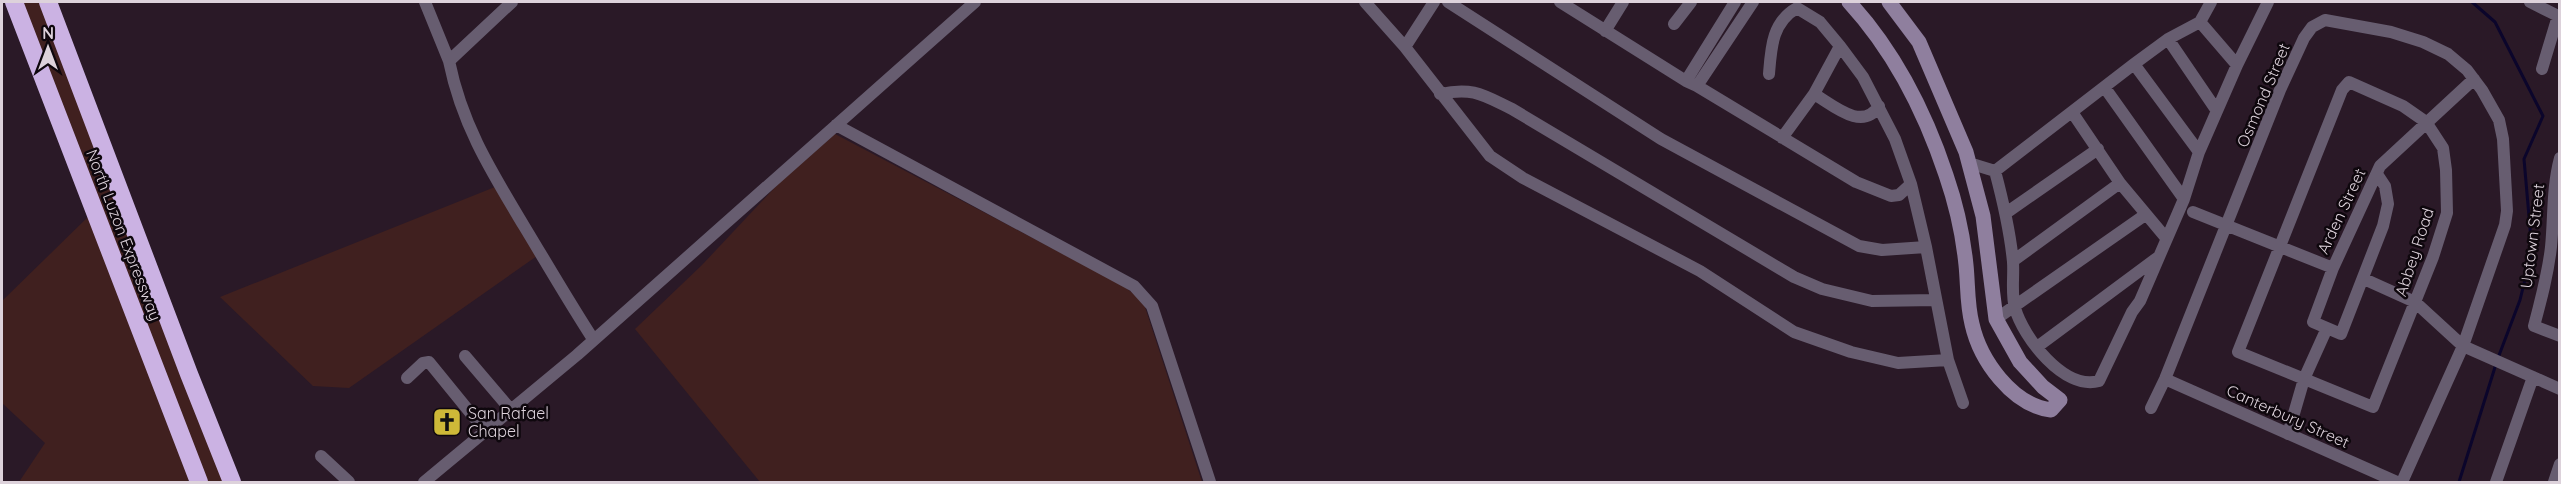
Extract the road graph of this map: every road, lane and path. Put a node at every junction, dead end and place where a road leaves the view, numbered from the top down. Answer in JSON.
{"nodes":[{"id":1,"x":14,"y":2,"type":"edge"},
{"id":2,"x":48,"y":2,"type":"edge"},
{"id":3,"x":425,"y":2,"type":"edge"},
{"id":4,"x":512,"y":2,"type":"edge"},
{"id":5,"x":975,"y":2,"type":"edge"},
{"id":6,"x":1367,"y":2,"type":"edge"},
{"id":7,"x":1434,"y":2,"type":"edge"},
{"id":8,"x":1448,"y":2,"type":"edge"},
{"id":9,"x":1560,"y":2,"type":"edge"},
{"id":10,"x":1623,"y":2,"type":"edge"},
{"id":11,"x":1691,"y":2,"type":"edge"},
{"id":12,"x":1735,"y":2,"type":"edge"},
{"id":13,"x":1753,"y":2,"type":"edge"},
{"id":14,"x":1849,"y":2,"type":"edge"},
{"id":15,"x":1889,"y":2,"type":"edge"},
{"id":16,"x":2211,"y":2,"type":"edge"},
{"id":17,"x":2268,"y":2,"type":"edge"},
{"id":18,"x":2530,"y":2,"type":"edge"},
{"id":19,"x":2559,"y":16,"type":"edge"},
{"id":20,"x":2199,"y":22,"type":"junction"},
{"id":21,"x":1674,"y":24,"type":"dead end"},
{"id":22,"x":1605,"y":31,"type":"junction"},
{"id":23,"x":2169,"y":39,"type":"junction"},
{"id":24,"x":1840,"y":46,"type":"junction"},
{"id":25,"x":1405,"y":47,"type":"junction"},
{"id":26,"x":448,"y":61,"type":"junction"},
{"id":27,"x":2134,"y":64,"type":"junction"},
{"id":28,"x":2237,"y":65,"type":"junction"},
{"id":29,"x":2542,"y":69,"type":"dead end"},
{"id":30,"x":1769,"y":74,"type":"dead end"},
{"id":31,"x":2474,"y":79,"type":"junction"},
{"id":32,"x":1691,"y":83,"type":"junction"},
{"id":33,"x":2104,"y":88,"type":"junction"},
{"id":34,"x":1440,"y":94,"type":"junction"},
{"id":35,"x":1814,"y":94,"type":"junction"},
{"id":36,"x":1879,"y":106,"type":"junction"},
{"id":37,"x":2217,"y":111,"type":"junction"},
{"id":38,"x":2072,"y":112,"type":"junction"},
{"id":39,"x":2426,"y":122,"type":"junction"},
{"id":40,"x":836,"y":125,"type":"junction"},
{"id":41,"x":1782,"y":138,"type":"junction"},
{"id":42,"x":2098,"y":148,"type":"junction"},
{"id":43,"x":2199,"y":152,"type":"junction"},
{"id":44,"x":1966,"y":153,"type":"junction"},
{"id":45,"x":2559,"y":158,"type":"edge"},
{"id":46,"x":1995,"y":171,"type":"junction"},
{"id":47,"x":2377,"y":174,"type":"junction"},
{"id":48,"x":2120,"y":183,"type":"junction"},
{"id":49,"x":1911,"y":184,"type":"junction"},
{"id":50,"x":2184,"y":199,"type":"junction"},
{"id":51,"x":2193,"y":212,"type":"dead end"},
{"id":52,"x":2006,"y":213,"type":"junction"},
{"id":53,"x":2145,"y":215,"type":"junction"},
{"id":54,"x":2226,"y":225,"type":"junction"},
{"id":55,"x":2166,"y":238,"type":"junction"},
{"id":56,"x":2280,"y":245,"type":"junction"},
{"id":57,"x":1926,"y":247,"type":"junction"},
{"id":58,"x":2158,"y":258,"type":"junction"},
{"id":59,"x":2013,"y":261,"type":"junction"},
{"id":60,"x":2333,"y":268,"type":"junction"},
{"id":61,"x":2364,"y":279,"type":"junction"},
{"id":62,"x":1936,"y":300,"type":"junction"},
{"id":63,"x":2415,"y":302,"type":"junction"},
{"id":64,"x":2017,"y":312,"type":"junction"},
{"id":65,"x":1999,"y":324,"type":"junction"},
{"id":66,"x":2327,"y":328,"type":"junction"},
{"id":67,"x":2559,"y":336,"type":"edge"},
{"id":68,"x":593,"y":339,"type":"junction"},
{"id":69,"x":2463,"y":346,"type":"junction"},
{"id":70,"x":2037,"y":347,"type":"junction"},
{"id":71,"x":465,"y":356,"type":"dead end"},
{"id":72,"x":1948,"y":360,"type":"junction"},
{"id":73,"x":2533,"y":377,"type":"junction"},
{"id":74,"x":407,"y":378,"type":"dead end"},
{"id":75,"x":2166,"y":379,"type":"junction"},
{"id":76,"x":2304,"y":379,"type":"junction"},
{"id":77,"x":2559,"y":389,"type":"edge"},
{"id":78,"x":1963,"y":403,"type":"dead end"},
{"id":79,"x":2151,"y":408,"type":"dead end"},
{"id":80,"x":511,"y":410,"type":"junction"},
{"id":81,"x":486,"y":432,"type":"junction"},
{"id":82,"x":2288,"y":434,"type":"junction"},
{"id":83,"x":321,"y":456,"type":"dead end"},
{"id":84,"x":2559,"y":464,"type":"edge"},
{"id":85,"x":199,"y":483,"type":"edge"},
{"id":86,"x":232,"y":483,"type":"edge"},
{"id":87,"x":349,"y":483,"type":"edge"},
{"id":88,"x":424,"y":483,"type":"edge"},
{"id":89,"x":1210,"y":483,"type":"edge"},
{"id":90,"x":2397,"y":483,"type":"edge"},
{"id":91,"x":2402,"y":483,"type":"edge"},
{"id":92,"x":2496,"y":483,"type":"edge"},
{"id":93,"x":2554,"y":483,"type":"edge"}],
"edges":[{"from":1,"to":85,"type":"highway","name":"North Luzon Expressway"},
{"from":2,"to":86,"type":"highway","name":"North Luzon Expressway"},
{"from":3,"to":26,"type":"street"},
{"from":4,"to":26,"type":"street"},
{"from":5,"to":40,"type":"street"},
{"from":6,"to":25,"type":"street"},
{"from":7,"to":25,"type":"street"},
{"from":8,"to":57,"type":"street"},
{"from":9,"to":22,"type":"street"},
{"from":10,"to":22,"type":"street"},
{"from":11,"to":21,"type":"street"},
{"from":12,"to":32,"type":"street"},
{"from":13,"to":32,"type":"street"},
{"from":14,"to":65,"type":"street"},
{"from":15,"to":44,"type":"street"},
{"from":16,"to":20,"type":"street"},
{"from":17,"to":28,"type":"street"},
{"from":18,"to":19,"type":"street"},
{"from":19,"to":29,"type":"street"},
{"from":20,"to":23,"type":"street"},
{"from":20,"to":28,"type":"street"},
{"from":22,"to":32,"type":"street"},
{"from":23,"to":27,"type":"street"},
{"from":23,"to":37,"type":"street"},
{"from":24,"to":30,"type":"street"},
{"from":24,"to":35,"type":"street"},
{"from":24,"to":36,"type":"street"},
{"from":25,"to":34,"type":"street"},
{"from":26,"to":68,"type":"street"},
{"from":27,"to":33,"type":"street"},
{"from":27,"to":43,"type":"street"},
{"from":28,"to":37,"type":"street"},
{"from":31,"to":39,"type":"street","name":"Arden Street"},
{"from":31,"to":54,"type":"street","name":"Osmond Street"},
{"from":31,"to":69,"type":"street","name":"Osmond Street"},
{"from":32,"to":41,"type":"street"},
{"from":33,"to":38,"type":"street"},
{"from":33,"to":50,"type":"street"},
{"from":34,"to":62,"type":"street"},
{"from":34,"to":72,"type":"street"},
{"from":35,"to":36,"type":"street"},
{"from":35,"to":41,"type":"street"},
{"from":36,"to":49,"type":"street"},
{"from":37,"to":43,"type":"street"},
{"from":38,"to":42,"type":"street"},
{"from":38,"to":46,"type":"street"},
{"from":39,"to":47,"type":"street","name":"Arden Street"},
{"from":39,"to":56,"type":"street","name":"Abbey Road"},
{"from":39,"to":63,"type":"street","name":"Abbey Road"},
{"from":40,"to":68,"type":"street"},
{"from":40,"to":89,"type":"street"},
{"from":41,"to":49,"type":"street"},
{"from":42,"to":48,"type":"street"},
{"from":42,"to":52,"type":"street"},
{"from":43,"to":50,"type":"street"},
{"from":44,"to":46,"type":"street"},
{"from":44,"to":65,"type":"street"},
{"from":45,"to":67,"type":"street","name":"Uptown Street"},
{"from":46,"to":52,"type":"street"},
{"from":47,"to":60,"type":"street","name":"Arden Street"},
{"from":47,"to":61,"type":"street"},
{"from":48,"to":53,"type":"street"},
{"from":48,"to":59,"type":"street"},
{"from":49,"to":57,"type":"street"},
{"from":50,"to":55,"type":"street"},
{"from":51,"to":54,"type":"street"},
{"from":52,"to":59,"type":"street"},
{"from":53,"to":55,"type":"street"},
{"from":53,"to":64,"type":"street"},
{"from":54,"to":56,"type":"street"},
{"from":54,"to":75,"type":"street","name":"Osmond Street"},
{"from":55,"to":58,"type":"street"},
{"from":56,"to":60,"type":"street"},
{"from":56,"to":76,"type":"street","name":"Abbey Road"},
{"from":57,"to":62,"type":"street"},
{"from":58,"to":70,"type":"street"},
{"from":58,"to":70,"type":"street"},
{"from":59,"to":64,"type":"street"},
{"from":60,"to":66,"type":"street","name":"Arden Street"},
{"from":61,"to":63,"type":"street"},
{"from":61,"to":66,"type":"street"},
{"from":62,"to":72,"type":"street"},
{"from":63,"to":69,"type":"street"},
{"from":63,"to":76,"type":"street","name":"Abbey Road"},
{"from":64,"to":65,"type":"street"},
{"from":64,"to":70,"type":"street"},
{"from":66,"to":76,"type":"street"},
{"from":68,"to":80,"type":"street"},
{"from":69,"to":73,"type":"street"},
{"from":69,"to":91,"type":"street","name":"Osmond Street"},
{"from":71,"to":80,"type":"street"},
{"from":72,"to":78,"type":"street"},
{"from":73,"to":77,"type":"street"},
{"from":73,"to":92,"type":"street"},
{"from":74,"to":81,"type":"street"},
{"from":75,"to":79,"type":"street","name":"Osmond Street"},
{"from":75,"to":82,"type":"street","name":"Canterbury Street"},
{"from":76,"to":82,"type":"street"},
{"from":80,"to":81,"type":"street"},
{"from":81,"to":88,"type":"street"},
{"from":82,"to":90,"type":"street","name":"Canterbury Street"},
{"from":83,"to":87,"type":"street"},
{"from":84,"to":93,"type":"street"}]}
